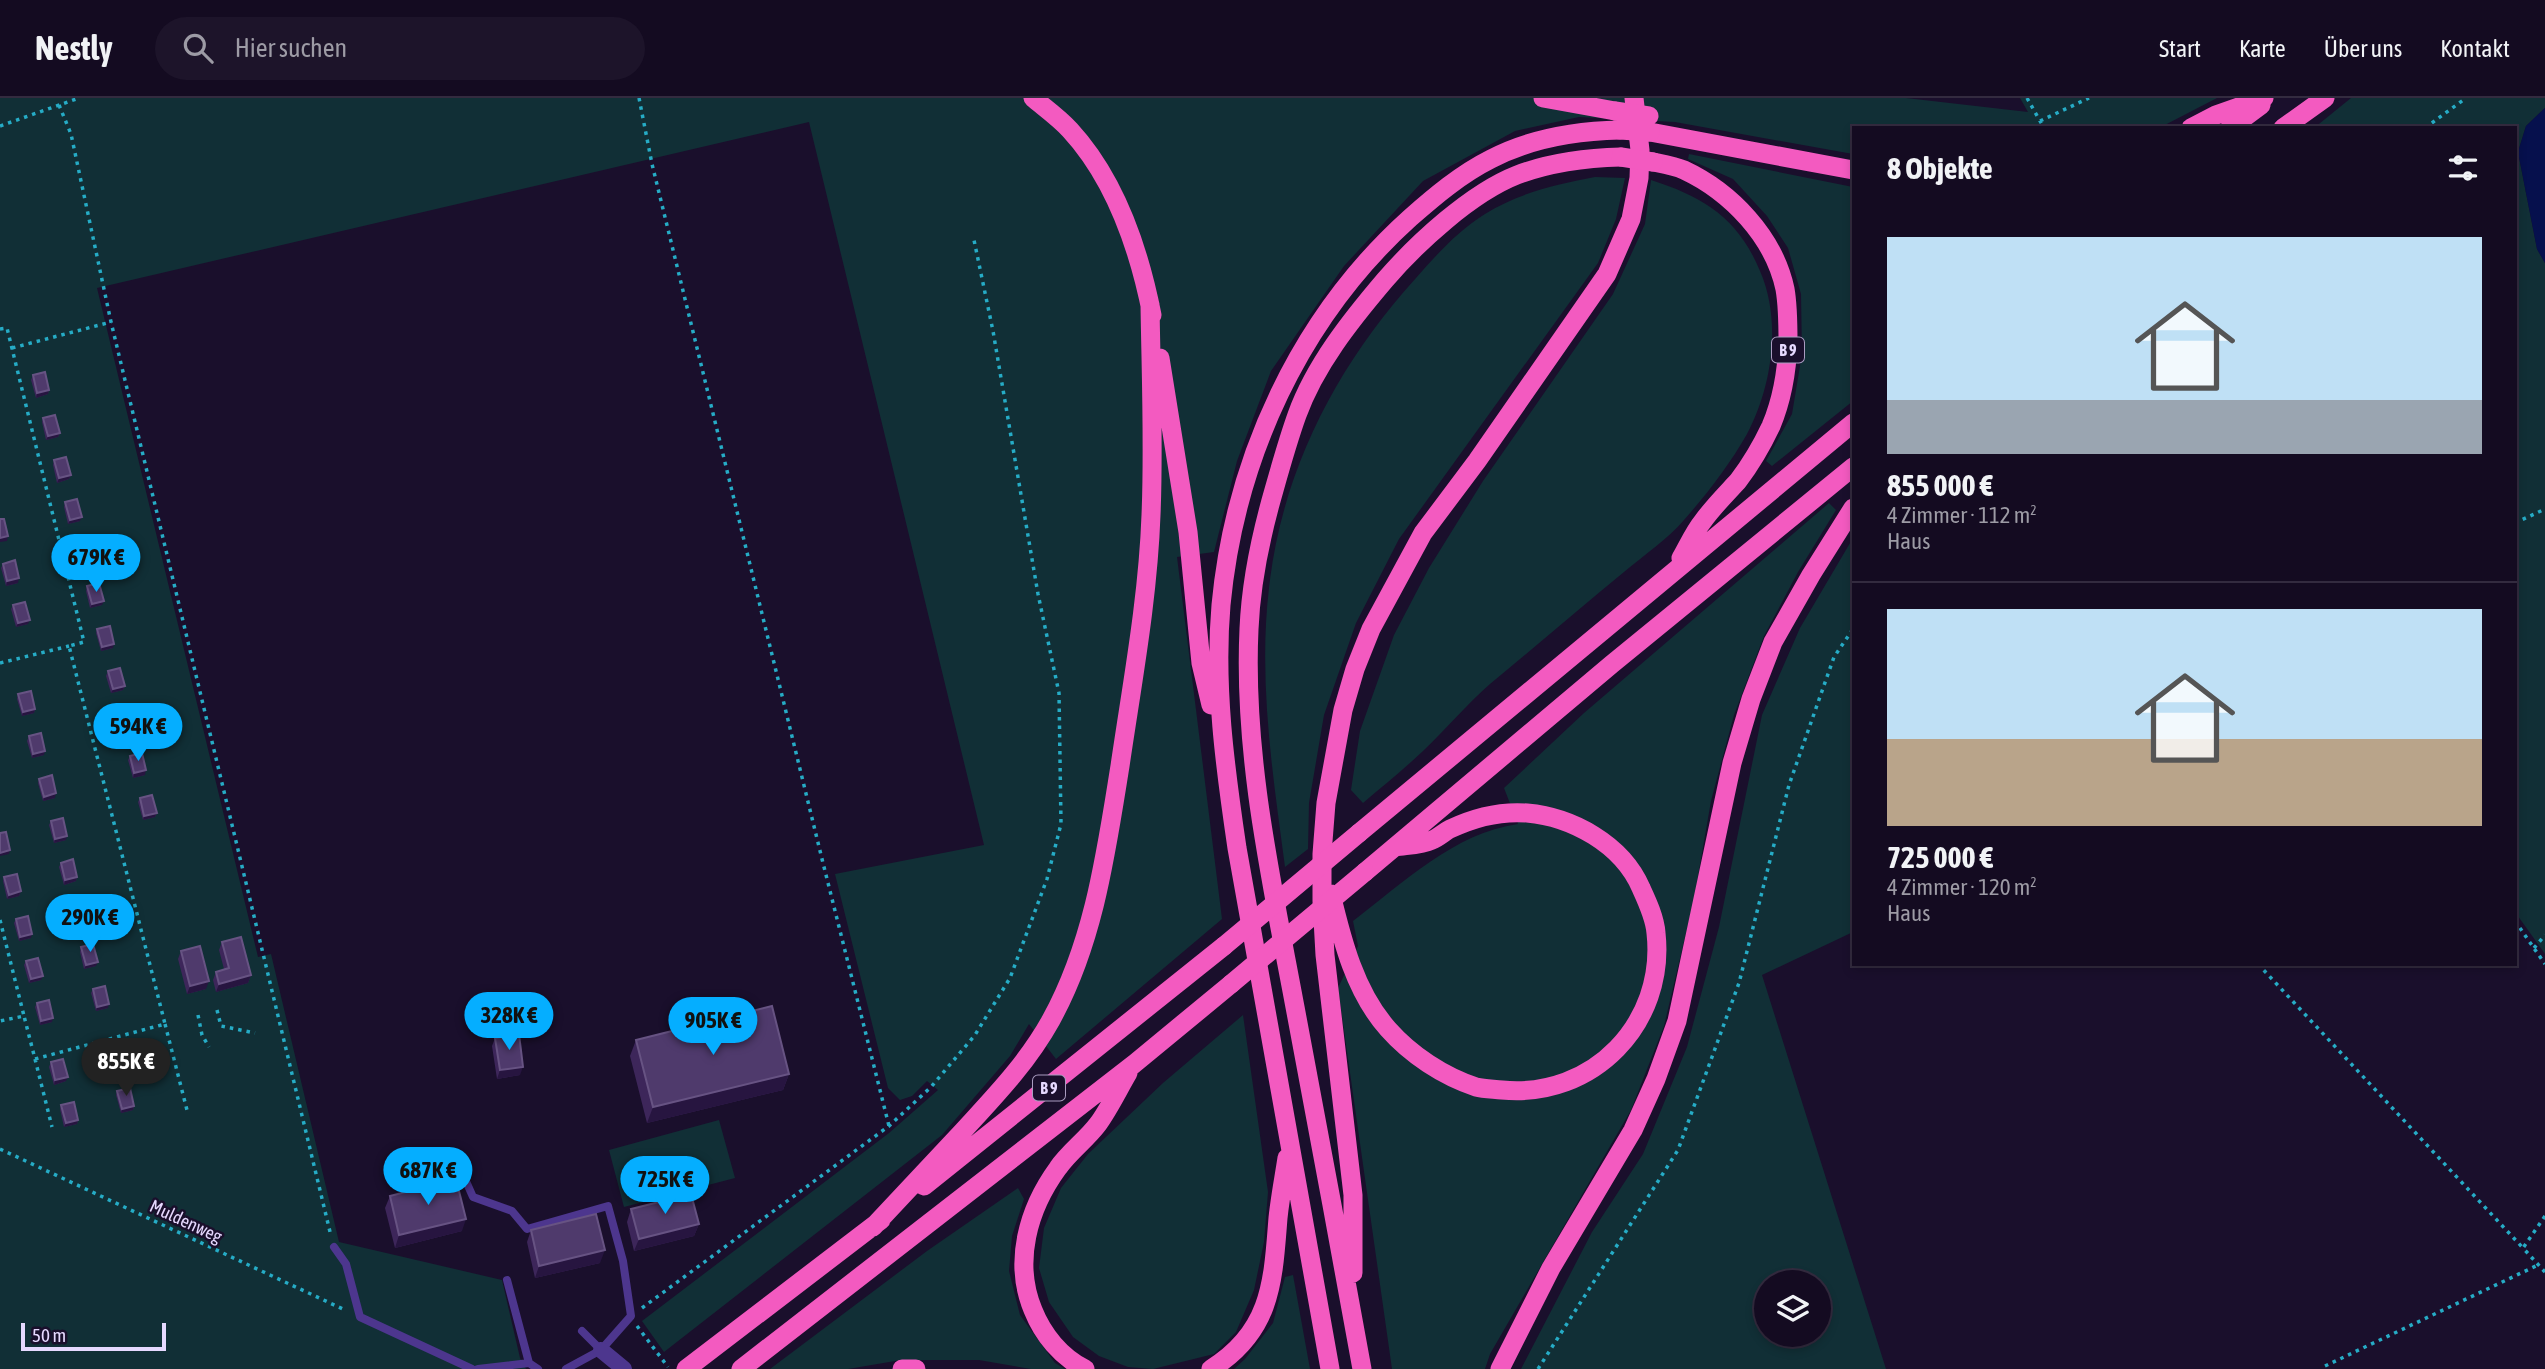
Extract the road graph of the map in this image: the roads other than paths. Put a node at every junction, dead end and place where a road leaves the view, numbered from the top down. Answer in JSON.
{"nodes":[{"id":1,"x":1033,"y":98,"type":"edge"},
{"id":2,"x":1543,"y":98,"type":"edge"},
{"id":3,"x":1634,"y":98,"type":"edge"},
{"id":4,"x":2264,"y":98,"type":"edge"},
{"id":5,"x":2270,"y":98,"type":"edge"},
{"id":6,"x":2325,"y":98,"type":"edge"},
{"id":7,"x":1649,"y":124,"type":"junction"},
{"id":8,"x":2195,"y":126,"type":"edge"},
{"id":9,"x":2233,"y":126,"type":"edge"},
{"id":10,"x":2286,"y":126,"type":"edge"},
{"id":11,"x":1852,"y":170,"type":"edge"},
{"id":12,"x":1150,"y":304,"type":"junction"},
{"id":13,"x":1852,"y":423,"type":"edge"},
{"id":14,"x":1852,"y":468,"type":"edge"},
{"id":15,"x":1852,"y":510,"type":"edge"},
{"id":16,"x":1673,"y":571,"type":"junction"},
{"id":17,"x":1225,"y":761,"type":"junction"},
{"id":18,"x":1395,"y":847,"type":"junction"},
{"id":19,"x":1322,"y":854,"type":"junction"},
{"id":20,"x":1134,"y":1063,"type":"junction"},
{"id":21,"x":1289,"y":1143,"type":"junction"},
{"id":22,"x":461,"y":1170,"type":"dead end"},
{"id":23,"x":873,"y":1227,"type":"junction"},
{"id":24,"x":334,"y":1247,"type":"road end"},
{"id":25,"x":507,"y":1280,"type":"dead end"},
{"id":26,"x":1353,"y":1320,"type":"junction"},
{"id":27,"x":582,"y":1331,"type":"dead end"},
{"id":28,"x":601,"y":1350,"type":"junction"},
{"id":29,"x":529,"y":1363,"type":"junction"},
{"id":30,"x":472,"y":1369,"type":"edge"},
{"id":31,"x":478,"y":1369,"type":"edge"},
{"id":32,"x":538,"y":1369,"type":"edge"},
{"id":33,"x":566,"y":1369,"type":"edge"},
{"id":34,"x":624,"y":1369,"type":"edge"},
{"id":35,"x":686,"y":1369,"type":"edge"},
{"id":36,"x":741,"y":1369,"type":"edge"},
{"id":37,"x":902,"y":1369,"type":"edge"},
{"id":38,"x":916,"y":1369,"type":"edge"},
{"id":39,"x":1086,"y":1369,"type":"edge"},
{"id":40,"x":1211,"y":1369,"type":"edge"},
{"id":41,"x":1330,"y":1369,"type":"edge"},
{"id":42,"x":1362,"y":1369,"type":"edge"},
{"id":43,"x":1500,"y":1369,"type":"edge"}],
"edges":[{"from":1,"to":12,"type":"highway"},
{"from":2,"to":7,"type":"highway","bridge":true},
{"from":3,"to":19,"type":"highway"},
{"from":4,"to":8,"type":"highway"},
{"from":5,"to":9,"type":"highway"},
{"from":6,"to":10,"type":"highway"},
{"from":7,"to":11,"type":"highway"},
{"from":7,"to":17,"type":"highway","bridge":true},
{"from":12,"to":17,"type":"highway"},
{"from":12,"to":23,"type":"highway"},
{"from":13,"to":16,"type":"highway"},
{"from":14,"to":18,"type":"highway"},
{"from":15,"to":43,"type":"highway"},
{"from":16,"to":23,"type":"highway","number":"B 9","bridge":true},
{"from":16,"to":26,"type":"highway","number":"B 9","bridge":true},
{"from":17,"to":21,"type":"highway"},
{"from":18,"to":19,"type":"highway"},
{"from":18,"to":20,"type":"highway","bridge":true},
{"from":19,"to":26,"type":"highway"},
{"from":20,"to":36,"type":"highway"},
{"from":20,"to":39,"type":"highway"},
{"from":21,"to":40,"type":"highway"},
{"from":21,"to":41,"type":"highway"},
{"from":22,"to":28,"type":"lane"},
{"from":23,"to":35,"type":"highway","number":"B 9"},
{"from":24,"to":30,"type":"lane"},
{"from":25,"to":29,"type":"lane"},
{"from":26,"to":42,"type":"highway","number":"B 9"},
{"from":27,"to":28,"type":"lane"},
{"from":28,"to":33,"type":"lane"},
{"from":28,"to":34,"type":"street"},
{"from":29,"to":31,"type":"lane"},
{"from":29,"to":32,"type":"lane"},
{"from":37,"to":38,"type":"highway"}]}
